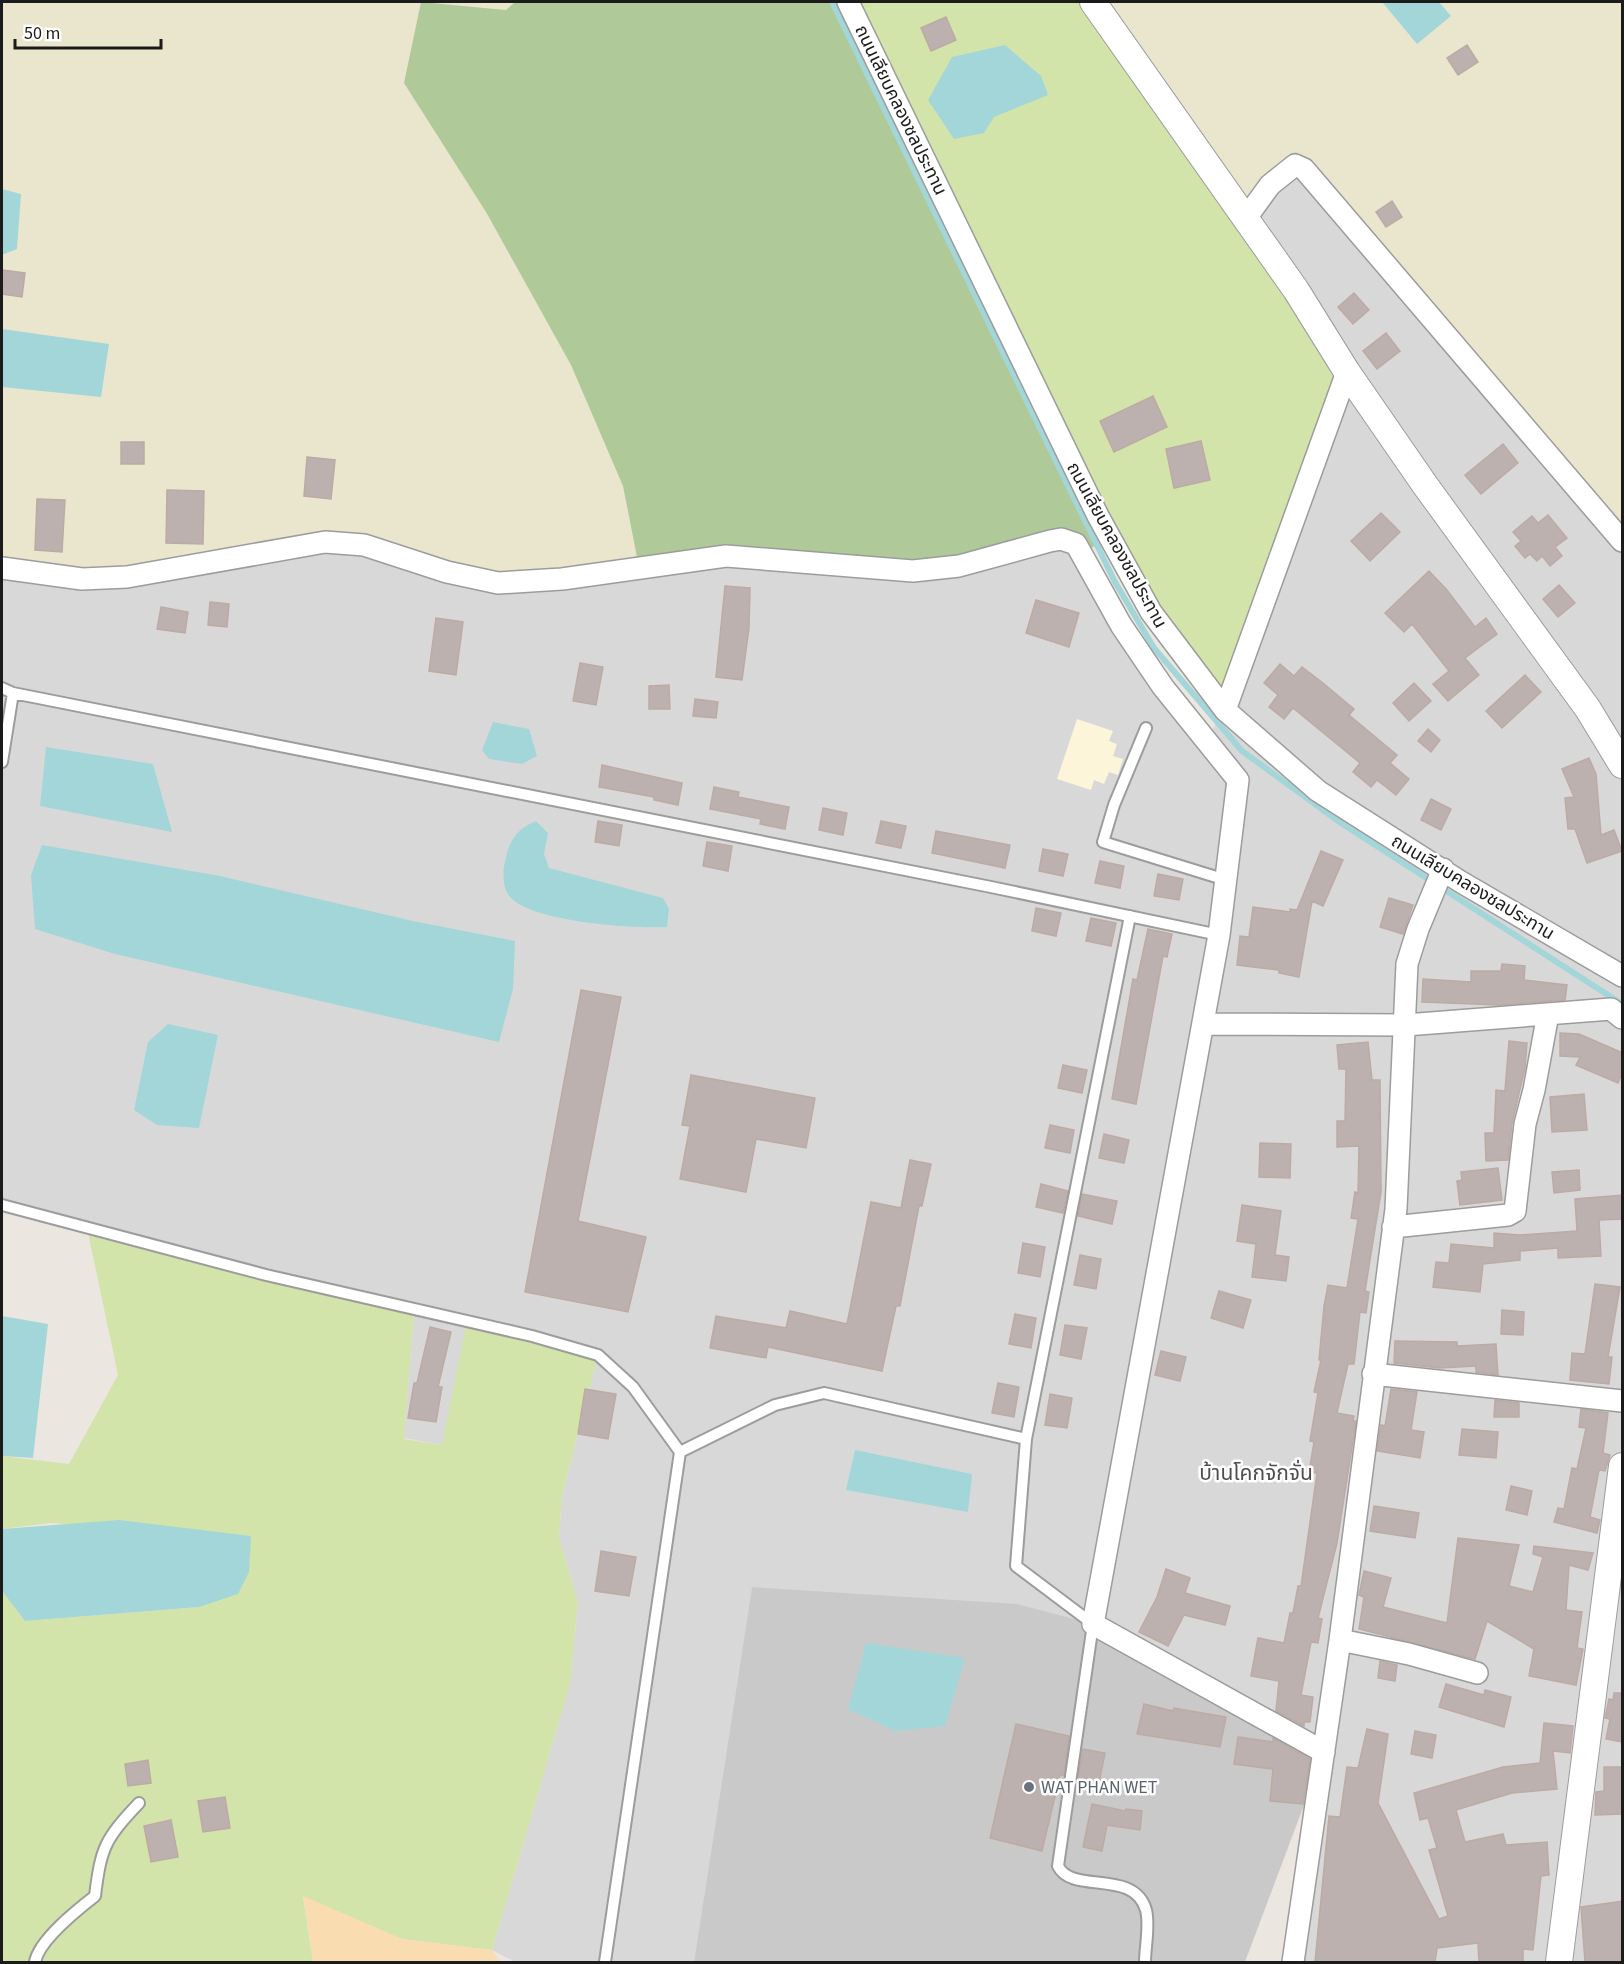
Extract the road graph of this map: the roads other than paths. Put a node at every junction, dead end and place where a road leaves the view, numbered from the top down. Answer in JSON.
{"nodes":[{"id":1,"x":848,"y":2,"type":"edge"},
{"id":2,"x":1093,"y":2,"type":"edge"},
{"id":3,"x":1246,"y":218,"type":"junction"},
{"id":4,"x":1347,"y":372,"type":"junction"},
{"id":5,"x":1623,"y":541,"type":"edge"},
{"id":6,"x":2,"y":568,"type":"edge"},
{"id":7,"x":2,"y":688,"type":"edge"},
{"id":8,"x":12,"y":693,"type":"junction"},
{"id":9,"x":1225,"y":710,"type":"junction"},
{"id":10,"x":1146,"y":728,"type":"dead end"},
{"id":11,"x":2,"y":762,"type":"edge"},
{"id":12,"x":1623,"y":765,"type":"edge"},
{"id":13,"x":1442,"y":872,"type":"junction"},
{"id":14,"x":1226,"y":880,"type":"junction"},
{"id":15,"x":1130,"y":916,"type":"junction"},
{"id":16,"x":1219,"y":935,"type":"junction"},
{"id":17,"x":1623,"y":976,"type":"edge"},
{"id":18,"x":1548,"y":1014,"type":"junction"},
{"id":19,"x":1623,"y":1018,"type":"edge"},
{"id":20,"x":1204,"y":1024,"type":"junction"},
{"id":21,"x":1406,"y":1025,"type":"junction"},
{"id":22,"x":2,"y":1205,"type":"edge"},
{"id":23,"x":1393,"y":1227,"type":"junction"},
{"id":24,"x":1373,"y":1374,"type":"junction"},
{"id":25,"x":1623,"y":1401,"type":"edge"},
{"id":26,"x":1026,"y":1439,"type":"junction"},
{"id":27,"x":680,"y":1452,"type":"junction"},
{"id":28,"x":1623,"y":1466,"type":"edge"},
{"id":29,"x":1093,"y":1624,"type":"junction"},
{"id":30,"x":1340,"y":1640,"type":"junction"},
{"id":31,"x":1477,"y":1673,"type":"dead end"},
{"id":32,"x":1324,"y":1752,"type":"junction"},
{"id":33,"x":139,"y":1803,"type":"dead end"},
{"id":34,"x":35,"y":1962,"type":"edge"},
{"id":35,"x":605,"y":1962,"type":"edge"},
{"id":36,"x":1145,"y":1962,"type":"edge"},
{"id":37,"x":1293,"y":1962,"type":"edge"},
{"id":38,"x":1559,"y":1962,"type":"edge"}],
"edges":[{"from":1,"to":9,"type":"street","name":"ถนนเลียบคลองชลประทาน"},
{"from":2,"to":3,"type":"street"},
{"from":3,"to":4,"type":"street"},
{"from":3,"to":5,"type":"street"},
{"from":4,"to":9,"type":"street"},
{"from":4,"to":12,"type":"street"},
{"from":6,"to":14,"type":"street"},
{"from":7,"to":8,"type":"lane"},
{"from":8,"to":11,"type":"lane"},
{"from":8,"to":15,"type":"lane"},
{"from":9,"to":13,"type":"street","name":"ถนนเลียบคลองชลประทาน"},
{"from":10,"to":14,"type":"lane"},
{"from":13,"to":17,"type":"street","name":"ถนนเลียบคลองชลประทาน"},
{"from":13,"to":21,"type":"street"},
{"from":14,"to":16,"type":"street"},
{"from":15,"to":16,"type":"lane"},
{"from":15,"to":26,"type":"lane"},
{"from":16,"to":20,"type":"street"},
{"from":18,"to":19,"type":"street"},
{"from":18,"to":21,"type":"street"},
{"from":18,"to":23,"type":"street"},
{"from":20,"to":21,"type":"street"},
{"from":20,"to":29,"type":"street"},
{"from":21,"to":23,"type":"street"},
{"from":22,"to":27,"type":"lane"},
{"from":23,"to":24,"type":"street"},
{"from":24,"to":25,"type":"street"},
{"from":24,"to":30,"type":"street"},
{"from":26,"to":27,"type":"lane"},
{"from":26,"to":29,"type":"lane"},
{"from":27,"to":35,"type":"lane"},
{"from":28,"to":38,"type":"street"},
{"from":29,"to":32,"type":"street"},
{"from":29,"to":36,"type":"lane"},
{"from":30,"to":31,"type":"street"},
{"from":30,"to":32,"type":"street"},
{"from":32,"to":37,"type":"street"},
{"from":33,"to":34,"type":"lane"}]}
